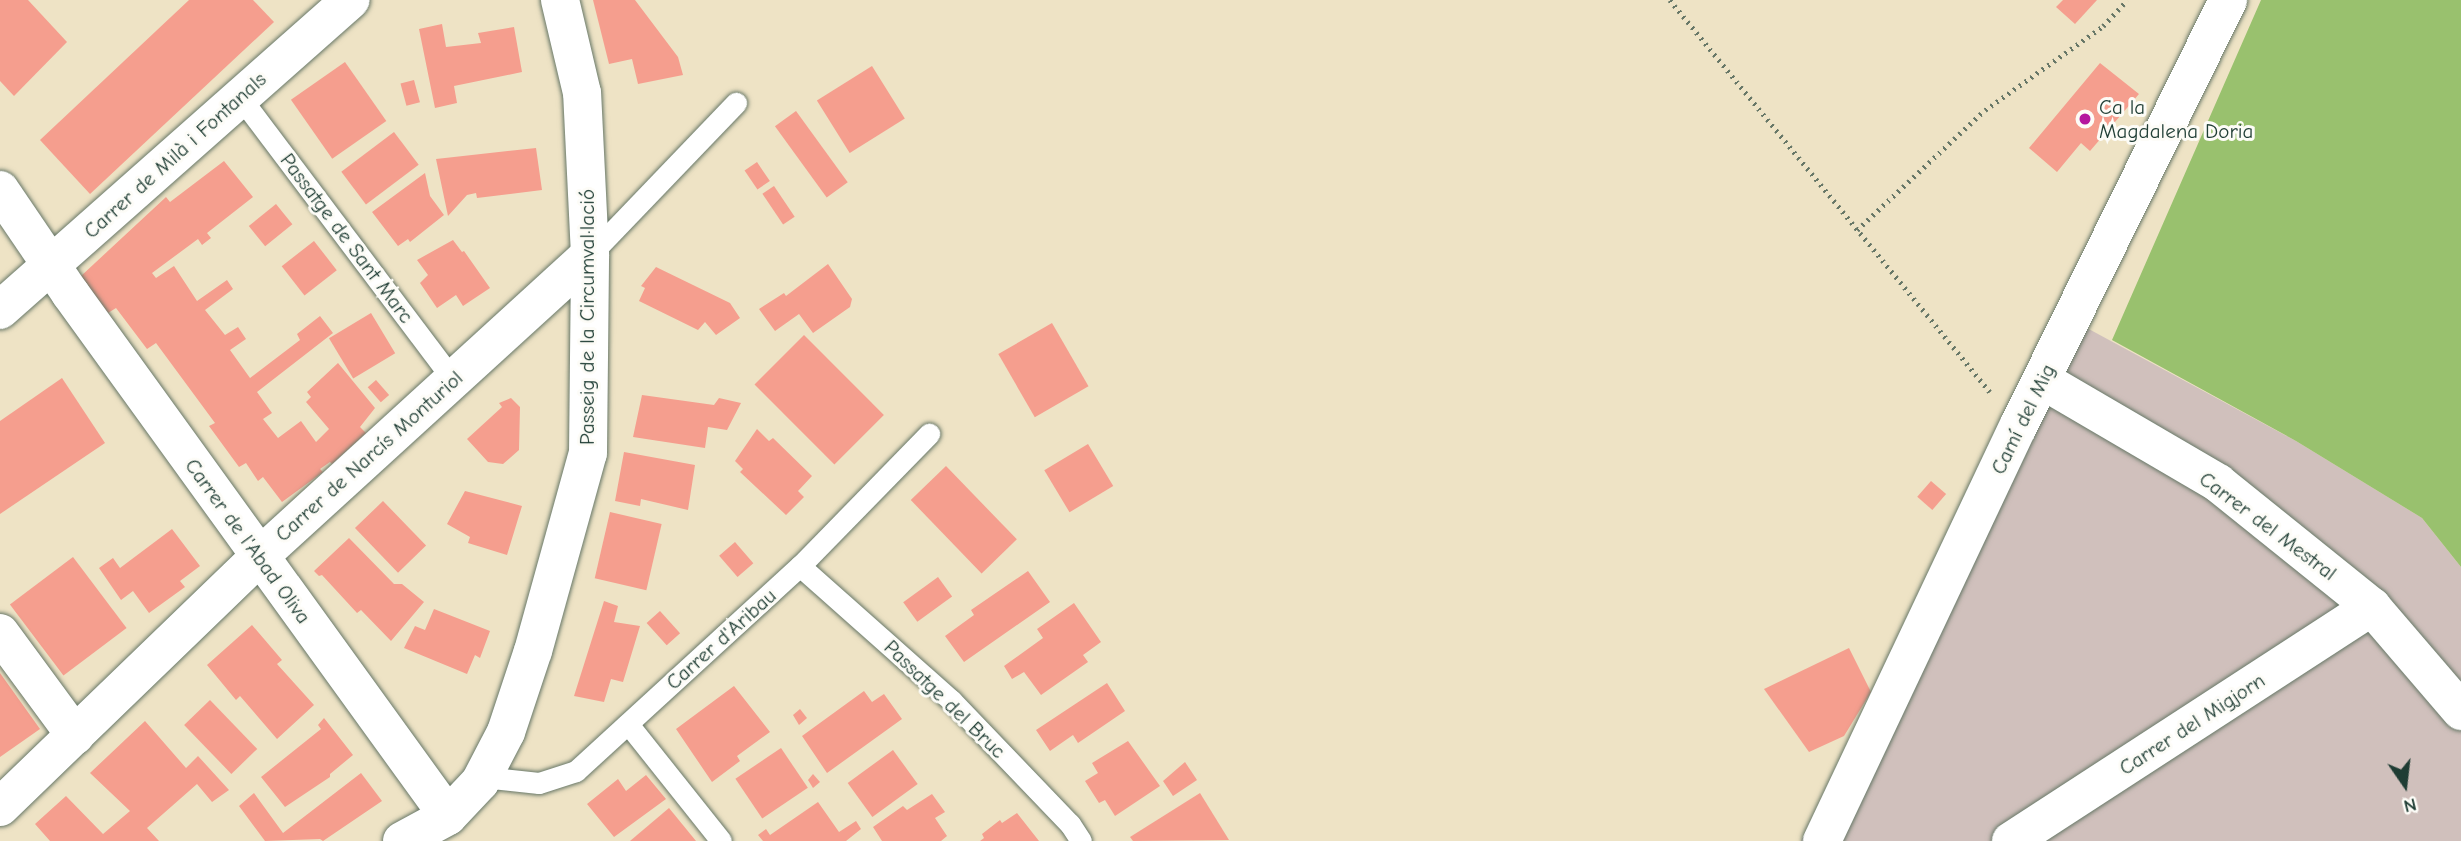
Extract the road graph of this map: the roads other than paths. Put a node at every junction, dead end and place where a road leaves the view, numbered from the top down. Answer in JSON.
{"nodes":[{"id":1,"x":350,"y":0,"type":"edge"},
{"id":2,"x":560,"y":0,"type":"edge"},
{"id":3,"x":2228,"y":0,"type":"edge"},
{"id":4,"x":240,"y":97,"type":"junction"},
{"id":5,"x":736,"y":103,"type":"dead end"},
{"id":6,"x":0,"y":190,"type":"edge"},
{"id":7,"x":590,"y":255,"type":"junction"},
{"id":8,"x":49,"y":264,"type":"junction"},
{"id":9,"x":0,"y":310,"type":"edge"},
{"id":10,"x":453,"y":380,"type":"junction"},
{"id":11,"x":2042,"y":380,"type":"junction"},
{"id":12,"x":929,"y":434,"type":"dead end"},
{"id":13,"x":259,"y":557,"type":"junction"},
{"id":14,"x":800,"y":566,"type":"junction"},
{"id":15,"x":2372,"y":607,"type":"junction"},
{"id":16,"x":0,"y":633,"type":"edge"},
{"id":17,"x":2461,"y":711,"type":"edge"},
{"id":18,"x":628,"y":724,"type":"junction"},
{"id":19,"x":75,"y":734,"type":"junction"},
{"id":20,"x":483,"y":777,"type":"junction"},
{"id":21,"x":0,"y":807,"type":"edge"},
{"id":22,"x":448,"y":816,"type":"junction"},
{"id":23,"x":402,"y":841,"type":"edge"},
{"id":24,"x":721,"y":841,"type":"edge"},
{"id":25,"x":1081,"y":841,"type":"edge"},
{"id":26,"x":1822,"y":841,"type":"edge"},
{"id":27,"x":2011,"y":841,"type":"edge"}],
"edges":[{"from":1,"to":4,"type":"street","name":"Carrer de Milà i Fontanals"},
{"from":2,"to":7,"type":"street","name":"Passeig de la Circumval·lació"},
{"from":3,"to":11,"type":"street","name":"Camí del Mig"},
{"from":4,"to":8,"type":"street","name":"Carrer de Milà i Fontanals"},
{"from":4,"to":10,"type":"lane","name":"Passatge de Sant Marc"},
{"from":5,"to":7,"type":"lane","name":"Carrer de Narcís Monturiol"},
{"from":6,"to":8,"type":"street"},
{"from":7,"to":10,"type":"street","name":"Carrer de Narcís Monturiol"},
{"from":7,"to":20,"type":"street","name":"Passeig de la Circumval·lació"},
{"from":8,"to":9,"type":"street","name":"Carrer de Milà i Fontanals"},
{"from":8,"to":13,"type":"street","name":"Carrer de l'Abad Oliva"},
{"from":10,"to":13,"type":"street","name":"Carrer de Narcís Monturiol"},
{"from":11,"to":15,"type":"street","name":"Carrer del Mestral"},
{"from":11,"to":26,"type":"street","name":"Camí del Mig"},
{"from":12,"to":14,"type":"lane","name":"Carrer d'Aribau"},
{"from":13,"to":19,"type":"street","name":"Carrer de Narcís Monturiol"},
{"from":13,"to":22,"type":"street","name":"Carrer de l'Abad Oliva"},
{"from":14,"to":18,"type":"lane","name":"Carrer d'Aribau"},
{"from":14,"to":25,"type":"lane","name":"Passatge del Bruc"},
{"from":15,"to":17,"type":"street","name":"Carrer del Mestral"},
{"from":15,"to":27,"type":"street","name":"Carrer del Migjorn"},
{"from":16,"to":19,"type":"street"},
{"from":18,"to":20,"type":"lane","name":"Carrer d'Aribau"},
{"from":18,"to":24,"type":"lane"},
{"from":19,"to":21,"type":"street","name":"Carrer de Narcís Monturiol"},
{"from":20,"to":22,"type":"street","name":"Passeig de la Circumval·lació"},
{"from":22,"to":23,"type":"street","name":"Passeig de la Circumval·lació"}]}
